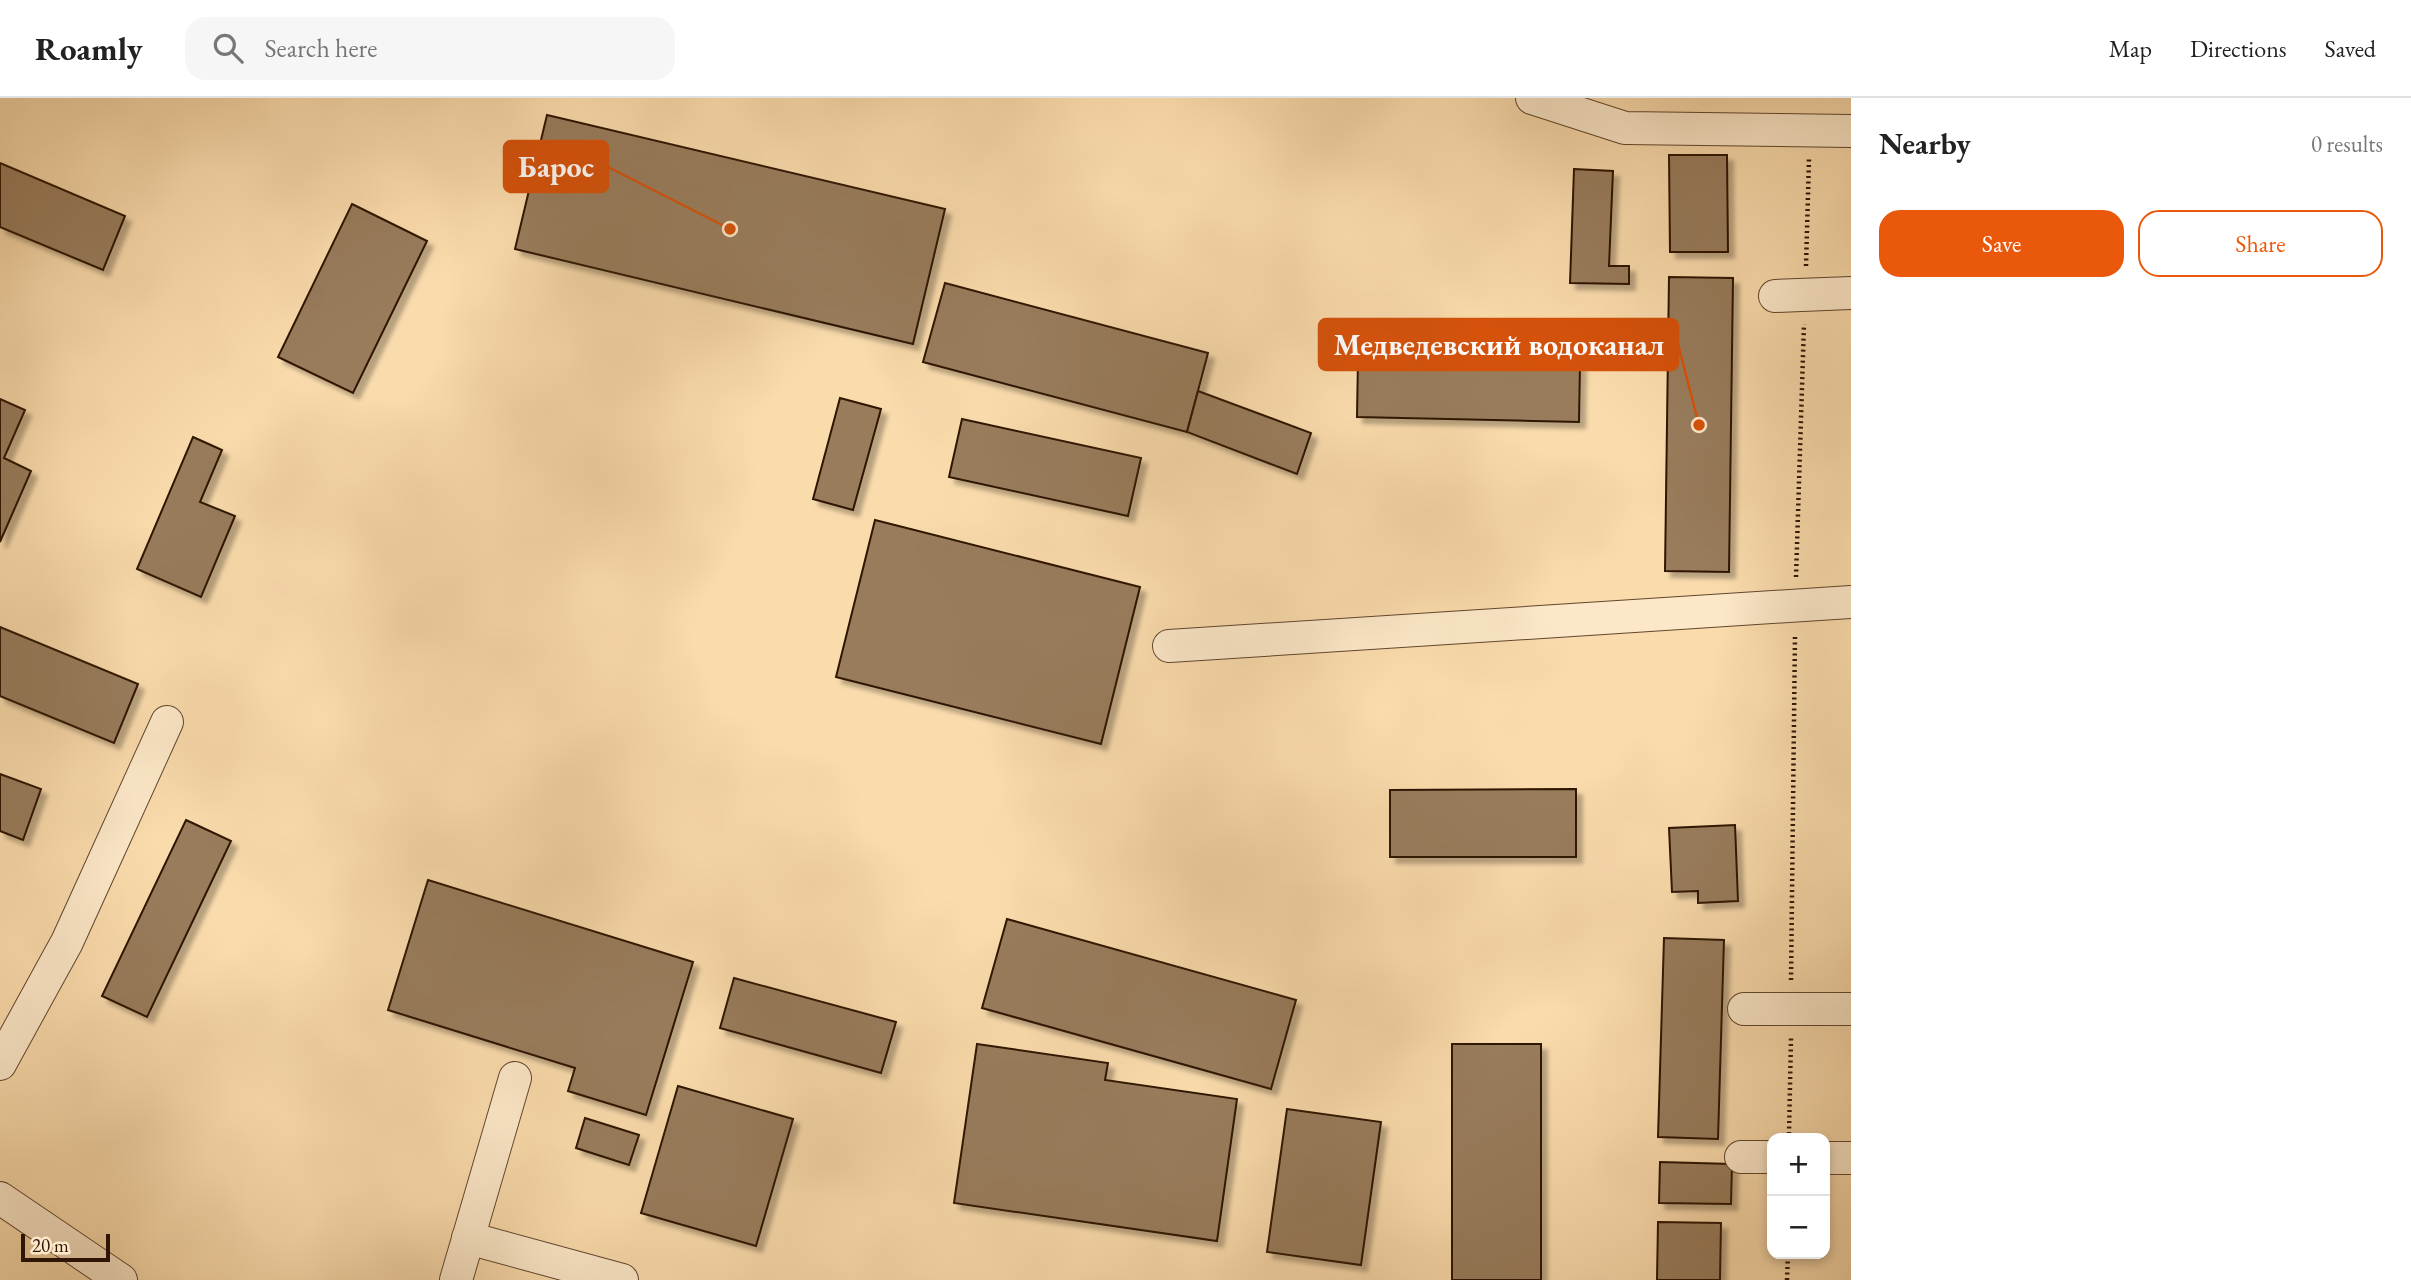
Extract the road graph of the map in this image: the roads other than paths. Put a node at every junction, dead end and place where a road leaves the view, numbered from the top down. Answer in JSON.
{"nodes":[{"id":1,"x":1532,"y":98,"type":"edge"},
{"id":2,"x":1851,"y":131,"type":"edge"},
{"id":3,"x":1851,"y":293,"type":"edge"},
{"id":4,"x":1775,"y":296,"type":"dead end"},
{"id":5,"x":1851,"y":602,"type":"edge"},
{"id":6,"x":1169,"y":646,"type":"dead end"},
{"id":7,"x":167,"y":722,"type":"dead end"},
{"id":8,"x":1744,"y":1009,"type":"dead end"},
{"id":9,"x":1851,"y":1009,"type":"edge"},
{"id":10,"x":4,"y":1048,"type":"edge"},
{"id":11,"x":515,"y":1078,"type":"dead end"},
{"id":12,"x":1830,"y":1158,"type":"edge"},
{"id":13,"x":1851,"y":1158,"type":"edge"},
{"id":14,"x":0,"y":1198,"type":"edge"},
{"id":15,"x":468,"y":1238,"type":"junction"},
{"id":16,"x":121,"y":1280,"type":"edge"},
{"id":17,"x":456,"y":1280,"type":"edge"},
{"id":18,"x":622,"y":1280,"type":"edge"}],
"edges":[{"from":1,"to":2,"type":"street"},
{"from":3,"to":4,"type":"street"},
{"from":5,"to":6,"type":"street"},
{"from":7,"to":10,"type":"street"},
{"from":8,"to":9,"type":"street"},
{"from":11,"to":15,"type":"street"},
{"from":12,"to":13,"type":"street"},
{"from":14,"to":16,"type":"street"},
{"from":15,"to":17,"type":"street"},
{"from":15,"to":18,"type":"street"}]}
